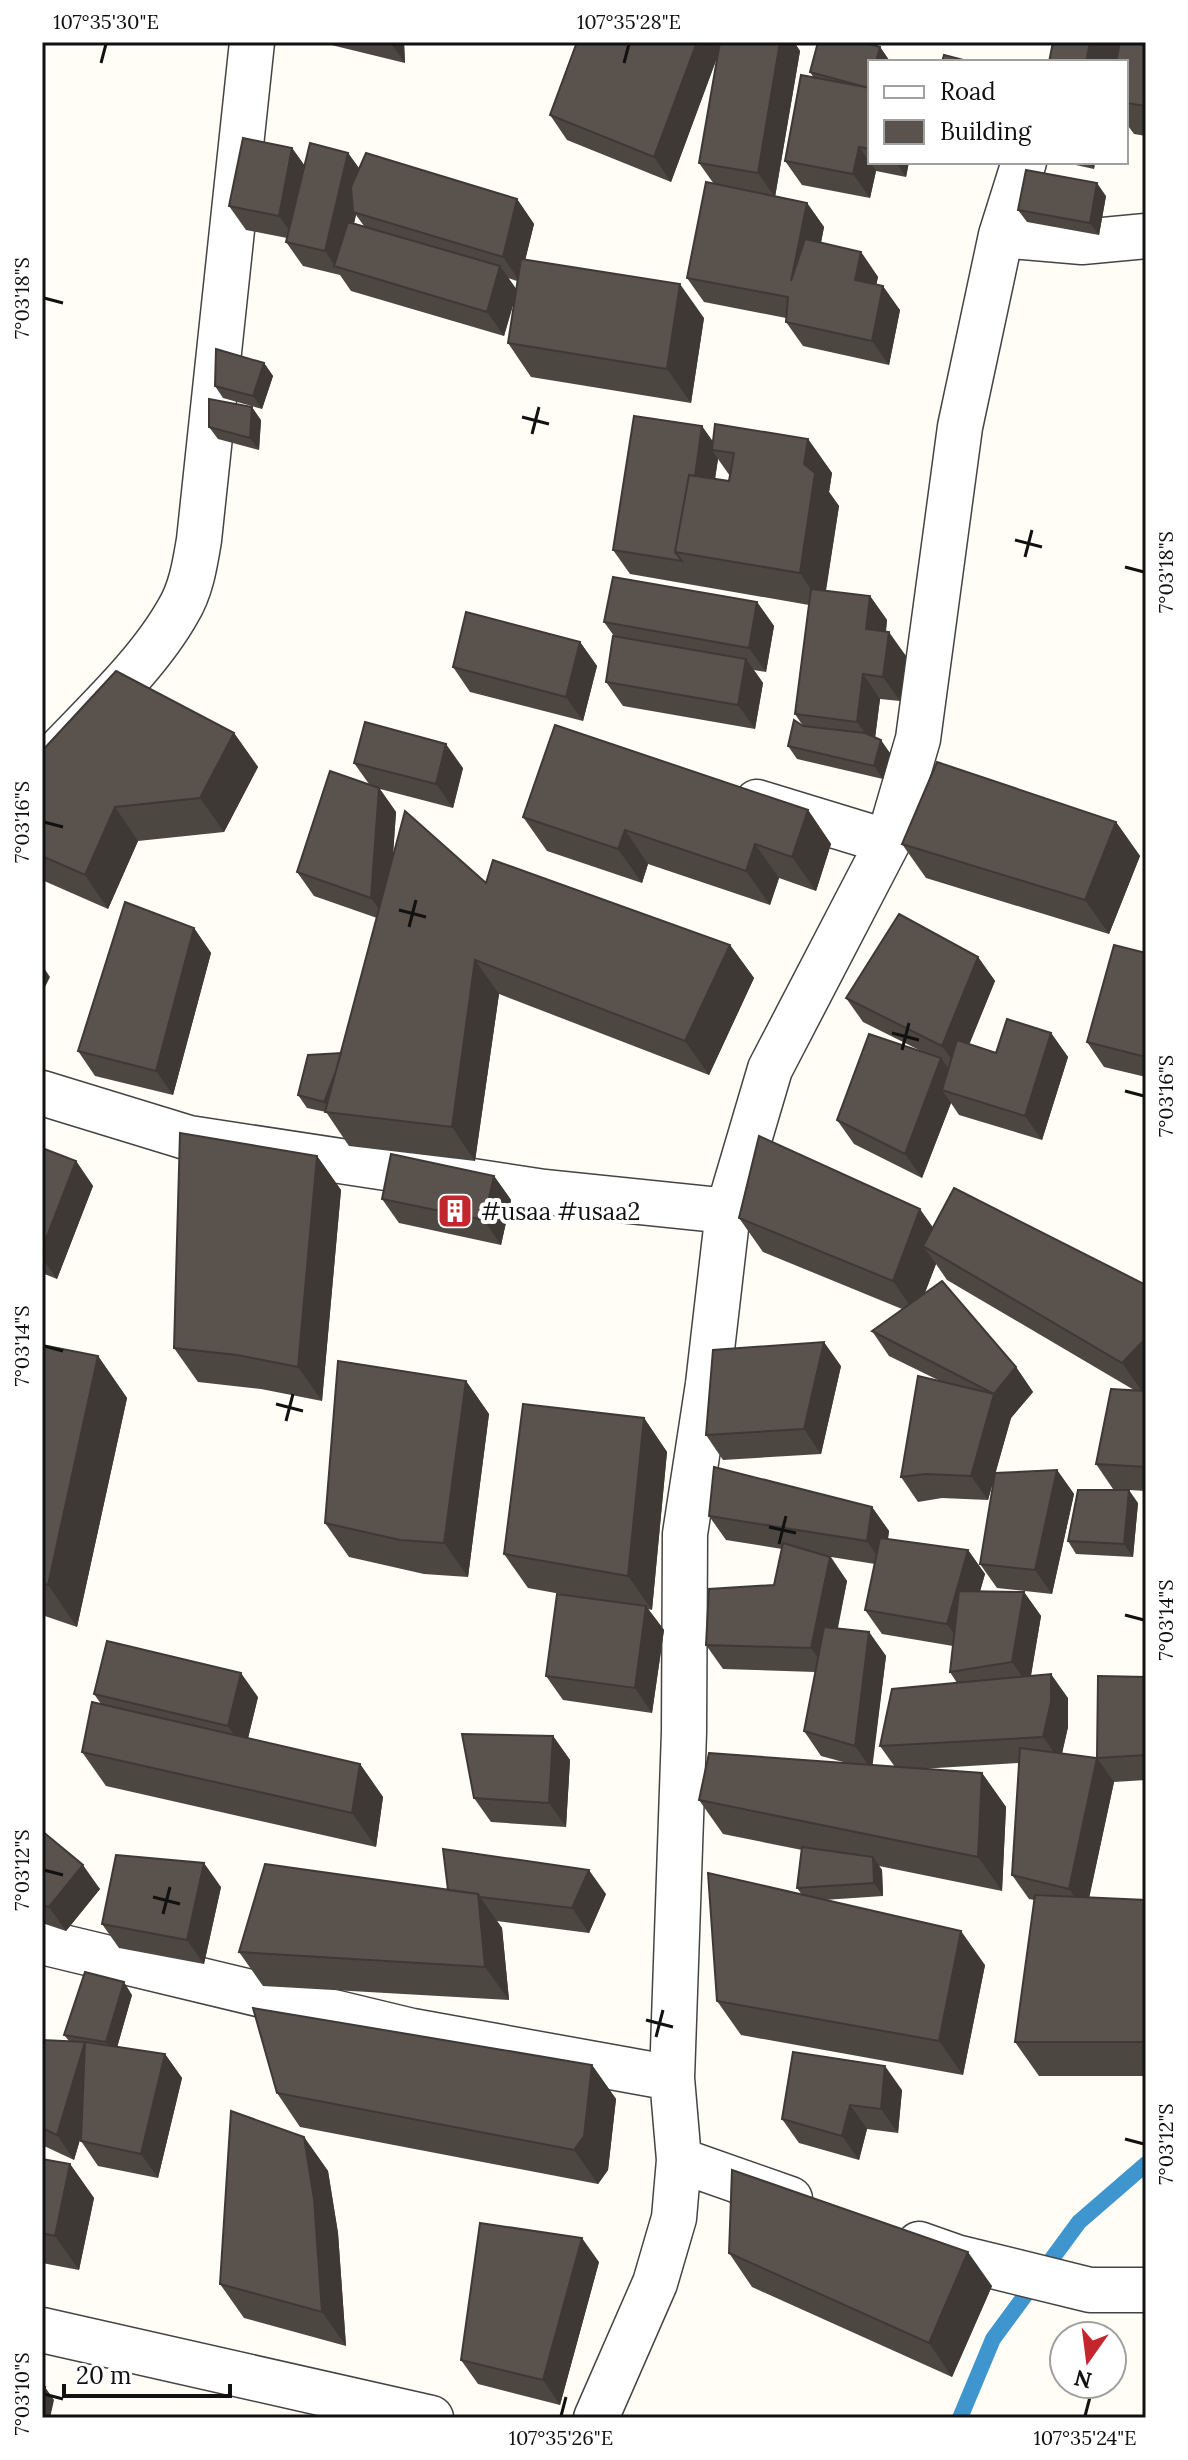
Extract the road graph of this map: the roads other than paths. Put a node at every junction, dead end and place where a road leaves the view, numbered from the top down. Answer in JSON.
{"nodes":[{"id":1,"x":252,"y":42,"type":"edge"},
{"id":2,"x":1023,"y":164,"type":"edge"},
{"id":3,"x":1001,"y":235,"type":"junction"},
{"id":4,"x":1146,"y":236,"type":"edge"},
{"id":5,"x":42,"y":769,"type":"edge"},
{"id":6,"x":711,"y":789,"type":"edge"},
{"id":7,"x":888,"y":842,"type":"junction"},
{"id":8,"x":42,"y":1093,"type":"edge"},
{"id":9,"x":728,"y":1211,"type":"junction"},
{"id":10,"x":42,"y":1942,"type":"edge"},
{"id":11,"x":672,"y":2078,"type":"junction"},
{"id":12,"x":679,"y":2160,"type":"junction"},
{"id":13,"x":825,"y":2211,"type":"edge"},
{"id":14,"x":883,"y":2231,"type":"edge"},
{"id":15,"x":1146,"y":2290,"type":"edge"},
{"id":16,"x":42,"y":2330,"type":"edge"},
{"id":17,"x":431,"y":2418,"type":"edge"},
{"id":18,"x":596,"y":2418,"type":"edge"}],
"edges":[{"from":1,"to":5,"type":"street"},
{"from":2,"to":3,"type":"street"},
{"from":3,"to":4,"type":"street"},
{"from":3,"to":7,"type":"street"},
{"from":6,"to":7,"type":"street"},
{"from":7,"to":9,"type":"street"},
{"from":8,"to":9,"type":"street"},
{"from":9,"to":11,"type":"street"},
{"from":10,"to":11,"type":"street"},
{"from":11,"to":12,"type":"street"},
{"from":12,"to":13,"type":"street"},
{"from":12,"to":18,"type":"street"},
{"from":14,"to":15,"type":"street"},
{"from":16,"to":17,"type":"street"}]}
